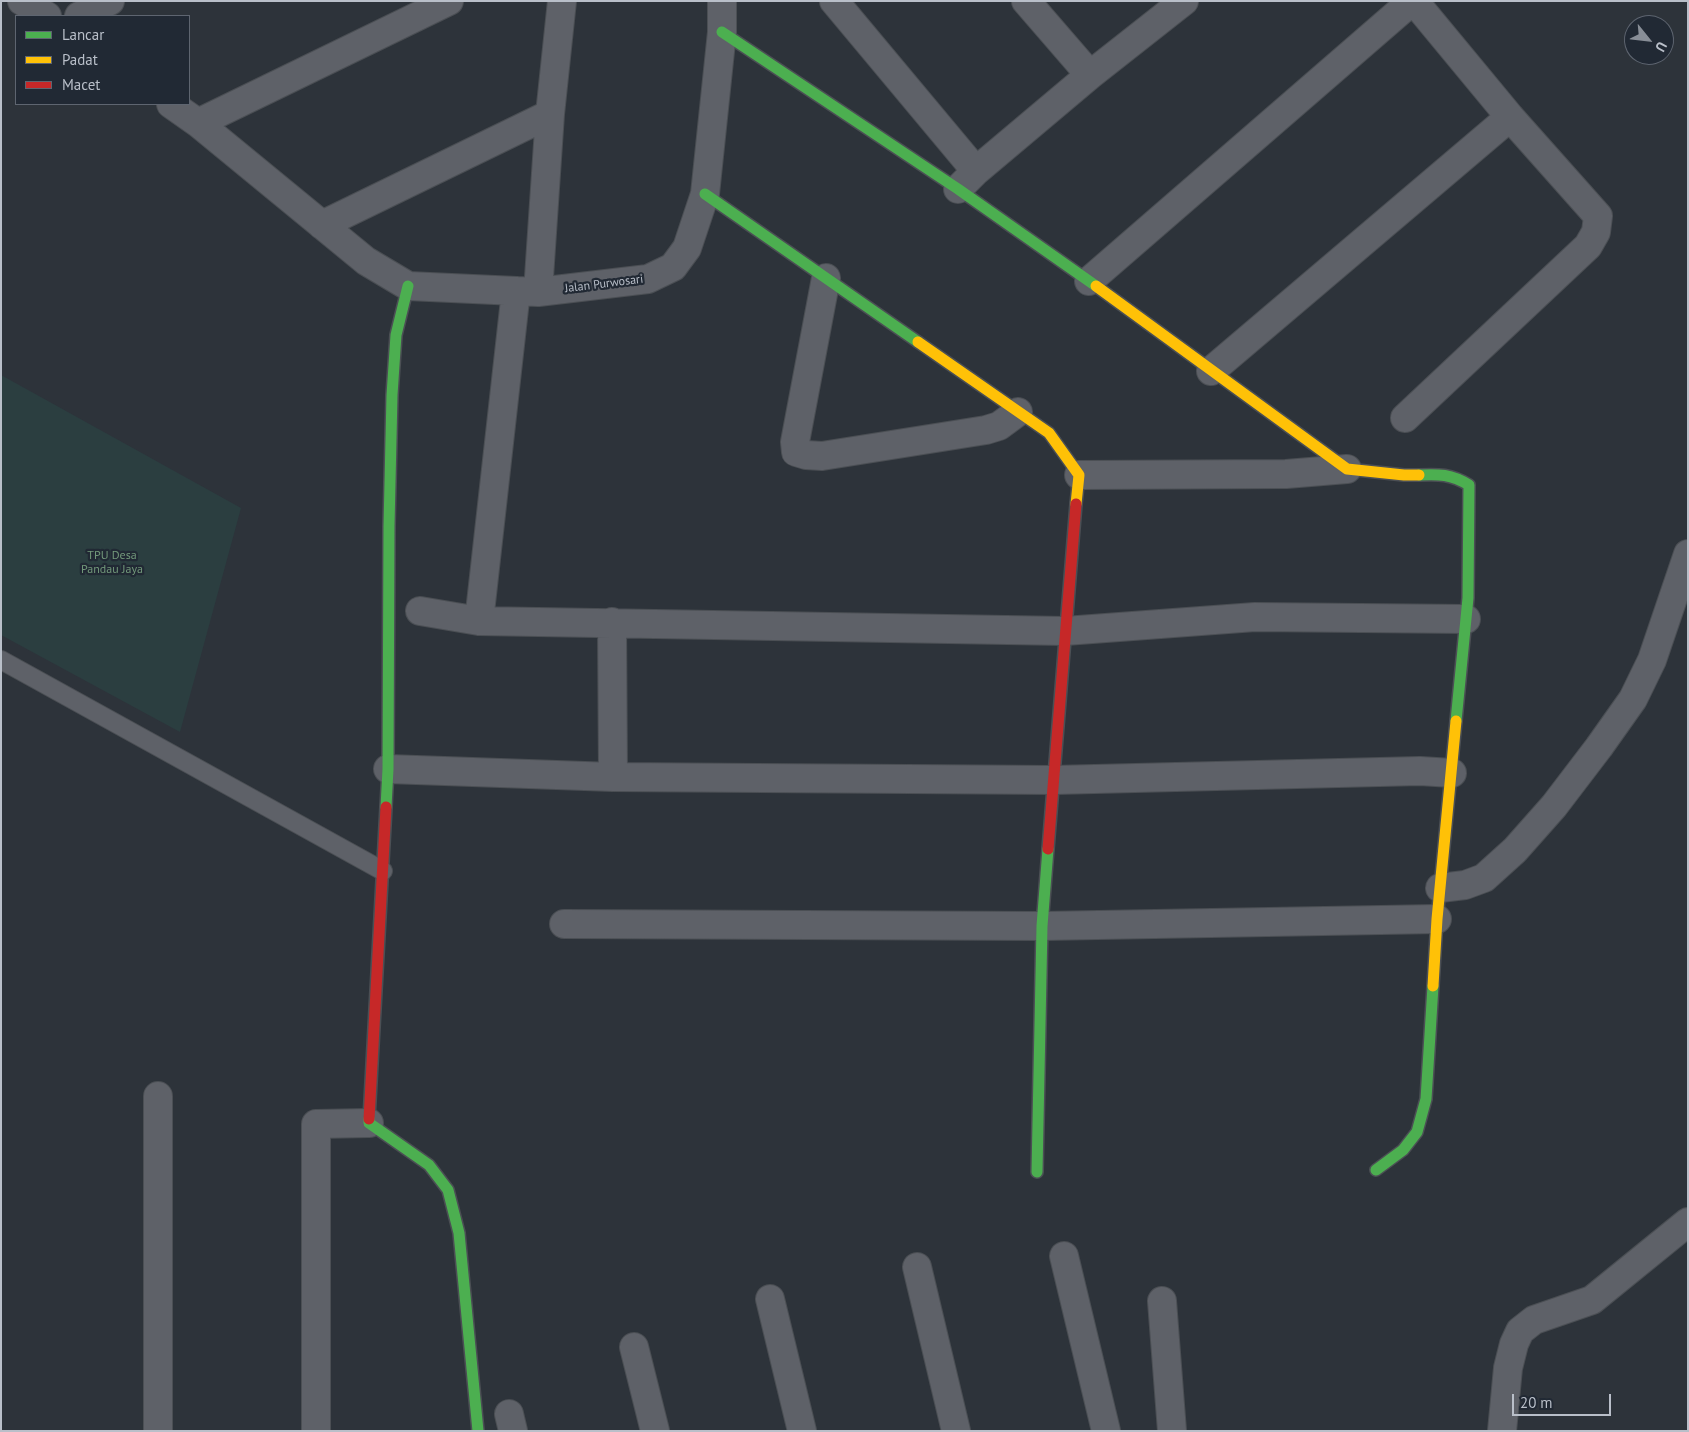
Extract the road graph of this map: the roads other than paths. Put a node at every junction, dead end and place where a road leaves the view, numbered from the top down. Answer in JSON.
{"nodes":[{"id":1,"x":22,"y":1,"type":"edge"},
{"id":2,"x":110,"y":1,"type":"edge"},
{"id":3,"x":449,"y":1,"type":"edge"},
{"id":4,"x":562,"y":1,"type":"edge"},
{"id":5,"x":722,"y":1,"type":"edge"},
{"id":6,"x":834,"y":1,"type":"edge"},
{"id":7,"x":1026,"y":1,"type":"edge"},
{"id":8,"x":1184,"y":1,"type":"edge"},
{"id":9,"x":1413,"y":1,"type":"edge"},
{"id":10,"x":45,"y":15,"type":"edge"},
{"id":11,"x":81,"y":15,"type":"edge"},
{"id":12,"x":722,"y":32,"type":"junction"},
{"id":13,"x":1090,"y":75,"type":"junction"},
{"id":14,"x":171,"y":105,"type":"edge"},
{"id":15,"x":550,"y":114,"type":"junction"},
{"id":16,"x":1510,"y":118,"type":"junction"},
{"id":17,"x":198,"y":123,"type":"junction"},
{"id":18,"x":967,"y":180,"type":"junction"},
{"id":19,"x":705,"y":194,"type":"junction"},
{"id":20,"x":322,"y":225,"type":"junction"},
{"id":21,"x":826,"y":278,"type":"junction"},
{"id":22,"x":1089,"y":281,"type":"junction"},
{"id":23,"x":408,"y":286,"type":"junction"},
{"id":24,"x":527,"y":291,"type":"junction"},
{"id":25,"x":1211,"y":371,"type":"junction"},
{"id":26,"x":1018,"y":412,"type":"junction"},
{"id":27,"x":1405,"y":418,"type":"dead end"},
{"id":28,"x":1347,"y":469,"type":"junction"},
{"id":29,"x":1079,"y":475,"type":"junction"},
{"id":30,"x":1688,"y":554,"type":"edge"},
{"id":31,"x":420,"y":611,"type":"dead end"},
{"id":32,"x":1466,"y":619,"type":"junction"},
{"id":33,"x":479,"y":621,"type":"junction"},
{"id":34,"x":612,"y":622,"type":"junction"},
{"id":35,"x":1064,"y":631,"type":"junction"},
{"id":36,"x":1,"y":660,"type":"edge"},
{"id":37,"x":388,"y":769,"type":"junction"},
{"id":38,"x":1452,"y":773,"type":"junction"},
{"id":39,"x":613,"y":777,"type":"junction"},
{"id":40,"x":1054,"y":780,"type":"junction"},
{"id":41,"x":383,"y":871,"type":"junction"},
{"id":42,"x":1440,"y":888,"type":"junction"},
{"id":43,"x":1437,"y":919,"type":"junction"},
{"id":44,"x":564,"y":924,"type":"dead end"},
{"id":45,"x":1042,"y":926,"type":"junction"},
{"id":46,"x":158,"y":1096,"type":"dead end"},
{"id":47,"x":369,"y":1123,"type":"junction"},
{"id":48,"x":1376,"y":1170,"type":"dead end"},
{"id":49,"x":1037,"y":1172,"type":"dead end"},
{"id":50,"x":1688,"y":1222,"type":"edge"},
{"id":51,"x":1064,"y":1256,"type":"dead end"},
{"id":52,"x":917,"y":1267,"type":"dead end"},
{"id":53,"x":770,"y":1300,"type":"dead end"},
{"id":54,"x":1162,"y":1301,"type":"dead end"},
{"id":55,"x":634,"y":1348,"type":"dead end"},
{"id":56,"x":158,"y":1431,"type":"edge"},
{"id":57,"x":316,"y":1431,"type":"edge"},
{"id":58,"x":478,"y":1431,"type":"edge"},
{"id":59,"x":656,"y":1431,"type":"edge"},
{"id":60,"x":802,"y":1431,"type":"edge"},
{"id":61,"x":956,"y":1431,"type":"edge"},
{"id":62,"x":1106,"y":1431,"type":"edge"},
{"id":63,"x":1172,"y":1431,"type":"edge"},
{"id":64,"x":1502,"y":1431,"type":"edge"}],
"edges":[{"from":1,"to":10,"type":"street"},
{"from":2,"to":11,"type":"street"},
{"from":3,"to":17,"type":"street"},
{"from":4,"to":15,"type":"street"},
{"from":5,"to":12,"type":"street","name":"Jalan Purwosari"},
{"from":6,"to":18,"type":"street"},
{"from":7,"to":13,"type":"street"},
{"from":8,"to":13,"type":"street"},
{"from":9,"to":16,"type":"street"},
{"from":9,"to":22,"type":"street"},
{"from":12,"to":18,"type":"street"},
{"from":12,"to":19,"type":"street","name":"Jalan Purwosari"},
{"from":13,"to":18,"type":"street"},
{"from":14,"to":17,"type":"street"},
{"from":15,"to":20,"type":"street"},
{"from":15,"to":24,"type":"street"},
{"from":16,"to":25,"type":"street"},
{"from":16,"to":27,"type":"street"},
{"from":17,"to":20,"type":"street"},
{"from":18,"to":22,"type":"street"},
{"from":19,"to":21,"type":"street"},
{"from":19,"to":24,"type":"street","name":"Jalan Purwosari"},
{"from":20,"to":23,"type":"street"},
{"from":21,"to":26,"type":"street"},
{"from":21,"to":26,"type":"street"},
{"from":22,"to":25,"type":"street"},
{"from":23,"to":24,"type":"street","name":"Jalan Purwosari"},
{"from":23,"to":37,"type":"street"},
{"from":24,"to":33,"type":"street"},
{"from":25,"to":28,"type":"street"},
{"from":26,"to":29,"type":"street"},
{"from":28,"to":29,"type":"street"},
{"from":28,"to":32,"type":"street"},
{"from":29,"to":35,"type":"street"},
{"from":30,"to":42,"type":"street"},
{"from":31,"to":33,"type":"street"},
{"from":32,"to":35,"type":"street"},
{"from":32,"to":38,"type":"street"},
{"from":33,"to":34,"type":"street"},
{"from":34,"to":35,"type":"street"},
{"from":34,"to":39,"type":"street"},
{"from":35,"to":40,"type":"street"},
{"from":36,"to":41,"type":"lane"},
{"from":37,"to":39,"type":"street"},
{"from":37,"to":41,"type":"street"},
{"from":38,"to":40,"type":"street"},
{"from":38,"to":42,"type":"street"},
{"from":39,"to":40,"type":"street"},
{"from":40,"to":45,"type":"street"},
{"from":41,"to":47,"type":"street"},
{"from":42,"to":43,"type":"street"},
{"from":43,"to":45,"type":"street"},
{"from":43,"to":48,"type":"street"},
{"from":44,"to":45,"type":"street"},
{"from":45,"to":49,"type":"street"},
{"from":46,"to":56,"type":"street"},
{"from":47,"to":57,"type":"street"},
{"from":47,"to":58,"type":"street"},
{"from":50,"to":64,"type":"street"},
{"from":51,"to":62,"type":"street"},
{"from":52,"to":61,"type":"street"},
{"from":53,"to":60,"type":"street"},
{"from":54,"to":63,"type":"street"},
{"from":55,"to":59,"type":"street"}]}
